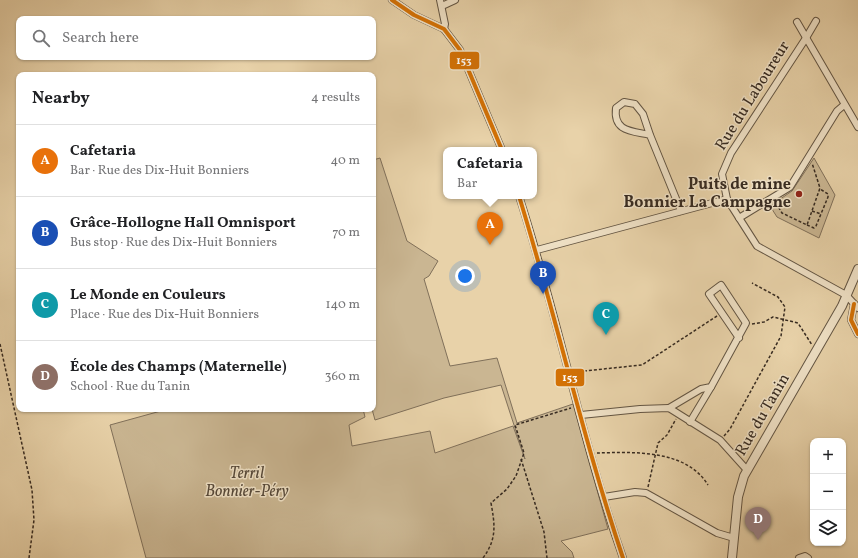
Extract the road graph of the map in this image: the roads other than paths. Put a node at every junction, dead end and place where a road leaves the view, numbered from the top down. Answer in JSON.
{"nodes":[{"id":1,"x":394,"y":0,"type":"edge"},
{"id":2,"x":455,"y":0,"type":"edge"},
{"id":3,"x":441,"y":3,"type":"edge"},
{"id":4,"x":816,"y":21,"type":"dead end"},
{"id":5,"x":797,"y":22,"type":"dead end"},
{"id":6,"x":444,"y":29,"type":"junction"},
{"id":7,"x":806,"y":38,"type":"junction"},
{"id":8,"x":844,"y":105,"type":"junction"},
{"id":9,"x":858,"y":127,"type":"edge"},
{"id":10,"x":650,"y":135,"type":"junction"},
{"id":11,"x":501,"y":147,"type":"edge"},
{"id":12,"x":520,"y":199,"type":"edge"},
{"id":13,"x":727,"y":199,"type":"junction"},
{"id":14,"x":681,"y":211,"type":"junction"},
{"id":15,"x":739,"y":218,"type":"junction"},
{"id":16,"x":537,"y":250,"type":"junction"},
{"id":17,"x":858,"y":269,"type":"edge"},
{"id":18,"x":846,"y":296,"type":"junction"},
{"id":19,"x":856,"y":306,"type":"edge"},
{"id":20,"x":858,"y":334,"type":"edge"},
{"id":21,"x":739,"y":338,"type":"junction"},
{"id":22,"x":711,"y":387,"type":"junction"},
{"id":23,"x":669,"y":408,"type":"junction"},
{"id":24,"x":581,"y":415,"type":"junction"},
{"id":25,"x":690,"y":422,"type":"junction"},
{"id":26,"x":747,"y":470,"type":"junction"},
{"id":27,"x":604,"y":497,"type":"junction"},
{"id":28,"x":734,"y":538,"type":"junction"},
{"id":29,"x":623,"y":558,"type":"edge"},
{"id":30,"x":732,"y":558,"type":"edge"},
{"id":31,"x":799,"y":558,"type":"edge"},
{"id":32,"x":808,"y":558,"type":"edge"}],
"edges":[{"from":1,"to":6,"type":"street"},
{"from":2,"to":3,"type":"street"},
{"from":3,"to":6,"type":"street"},
{"from":4,"to":7,"type":"street","name":"Rue du Laboureur"},
{"from":5,"to":7,"type":"street"},
{"from":6,"to":11,"type":"street"},
{"from":7,"to":8,"type":"street"},
{"from":7,"to":13,"type":"street","name":"Rue du Laboureur"},
{"from":8,"to":9,"type":"street"},
{"from":8,"to":15,"type":"street"},
{"from":10,"to":10,"type":"street"},
{"from":10,"to":14,"type":"street"},
{"from":12,"to":16,"type":"street"},
{"from":13,"to":14,"type":"street"},
{"from":13,"to":15,"type":"street","name":"Rue du Laboureur"},
{"from":14,"to":16,"type":"street"},
{"from":15,"to":18,"type":"street","name":"Rue du Laboureur"},
{"from":16,"to":24,"type":"street"},
{"from":17,"to":18,"type":"street","name":"Rue du Tanin"},
{"from":18,"to":19,"type":"street","name":"Rue du Laboureur"},
{"from":18,"to":26,"type":"street","name":"Rue du Tanin"},
{"from":19,"to":20,"type":"street"},
{"from":21,"to":21,"type":"street"},
{"from":21,"to":22,"type":"street"},
{"from":22,"to":23,"type":"street"},
{"from":22,"to":25,"type":"street"},
{"from":23,"to":24,"type":"street"},
{"from":23,"to":25,"type":"street"},
{"from":24,"to":27,"type":"street"},
{"from":25,"to":26,"type":"street"},
{"from":26,"to":28,"type":"street","name":"Rue du Tanin"},
{"from":27,"to":28,"type":"street"},
{"from":27,"to":29,"type":"street"},
{"from":28,"to":30,"type":"street","name":"Rue du Tanin"},
{"from":31,"to":32,"type":"street"}]}
